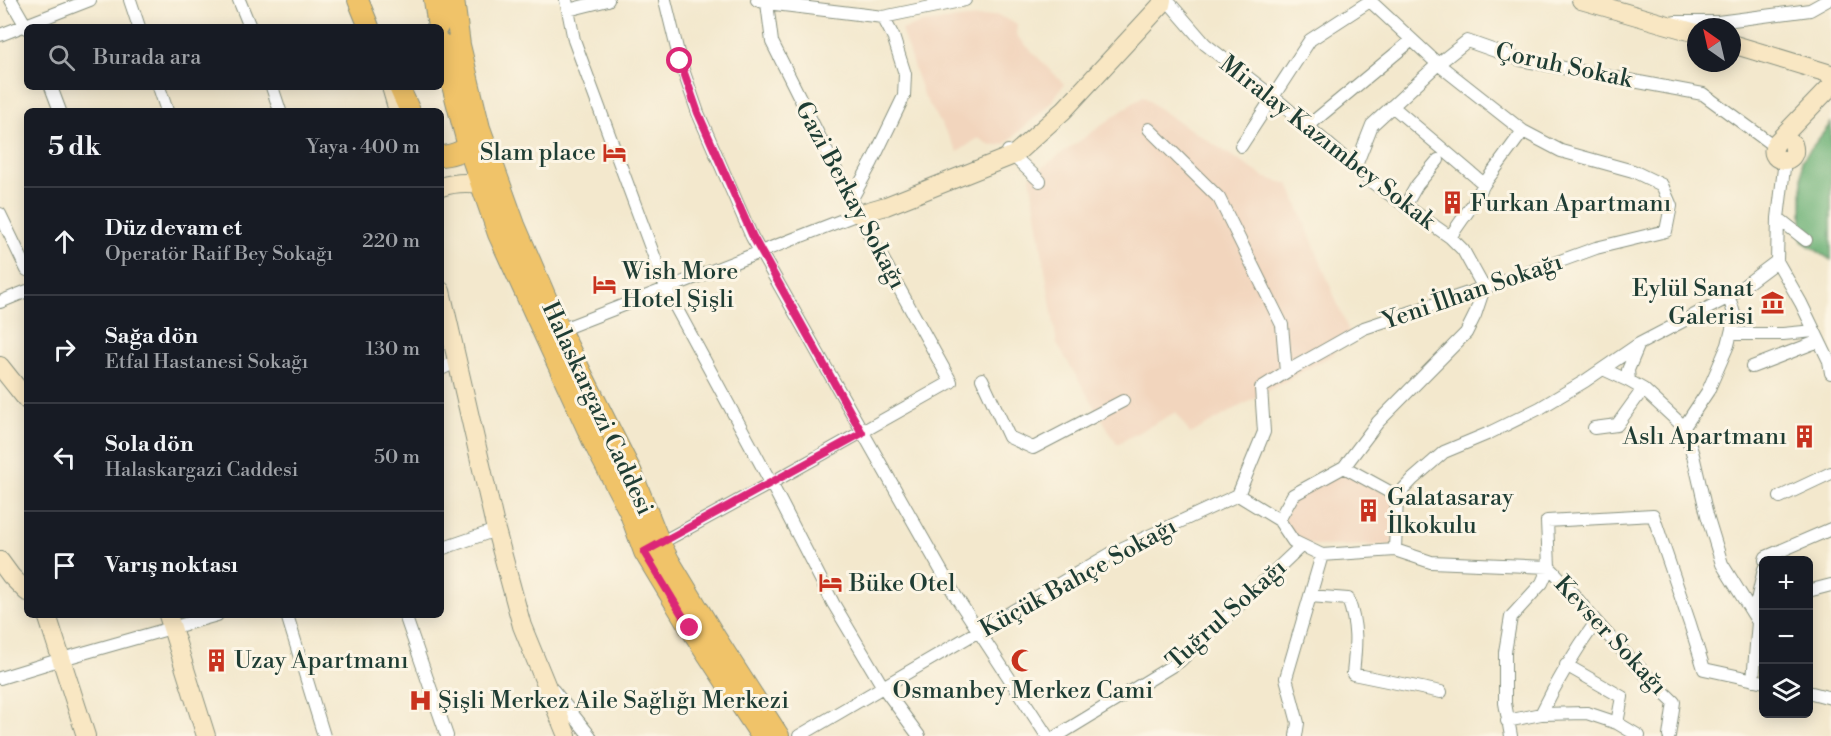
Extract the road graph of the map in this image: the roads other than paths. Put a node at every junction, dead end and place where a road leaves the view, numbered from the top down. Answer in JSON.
{"nodes":[{"id":1,"x":11,"y":0,"type":"edge"},
{"id":2,"x":90,"y":0,"type":"edge"},
{"id":3,"x":130,"y":0,"type":"edge"},
{"id":4,"x":238,"y":0,"type":"edge"},
{"id":5,"x":357,"y":0,"type":"edge"},
{"id":6,"x":434,"y":0,"type":"edge"},
{"id":7,"x":454,"y":0,"type":"edge"},
{"id":8,"x":608,"y":0,"type":"edge"},
{"id":9,"x":665,"y":0,"type":"edge"},
{"id":10,"x":965,"y":0,"type":"edge"},
{"id":11,"x":1157,"y":0,"type":"edge"},
{"id":12,"x":1162,"y":0,"type":"edge"},
{"id":13,"x":1167,"y":0,"type":"edge"},
{"id":14,"x":1369,"y":0,"type":"edge"},
{"id":15,"x":1581,"y":0,"type":"edge"},
{"id":16,"x":1828,"y":0,"type":"edge"},
{"id":17,"x":762,"y":2,"type":"edge"},
{"id":18,"x":567,"y":5,"type":"edge"},
{"id":19,"x":884,"y":17,"type":"junction"},
{"id":20,"x":1644,"y":18,"type":"junction"},
{"id":21,"x":25,"y":24,"type":"edge"},
{"id":22,"x":31,"y":24,"type":"edge"},
{"id":23,"x":138,"y":24,"type":"edge"},
{"id":24,"x":249,"y":24,"type":"edge"},
{"id":25,"x":368,"y":24,"type":"edge"},
{"id":26,"x":438,"y":24,"type":"edge"},
{"id":27,"x":24,"y":27,"type":"edge"},
{"id":28,"x":1687,"y":30,"type":"edge"},
{"id":29,"x":0,"y":35,"type":"edge"},
{"id":30,"x":1412,"y":40,"type":"junction"},
{"id":31,"x":1741,"y":47,"type":"edge"},
{"id":32,"x":444,"y":58,"type":"edge"},
{"id":33,"x":1438,"y":64,"type":"junction"},
{"id":34,"x":1831,"y":74,"type":"edge"},
{"id":35,"x":1831,"y":86,"type":"edge"},
{"id":36,"x":52,"y":90,"type":"edge"},
{"id":37,"x":160,"y":90,"type":"edge"},
{"id":38,"x":273,"y":90,"type":"edge"},
{"id":39,"x":392,"y":90,"type":"edge"},
{"id":40,"x":400,"y":90,"type":"edge"},
{"id":41,"x":1273,"y":97,"type":"junction"},
{"id":42,"x":1831,"y":99,"type":"edge"},
{"id":43,"x":1392,"y":106,"type":"junction"},
{"id":44,"x":59,"y":108,"type":"edge"},
{"id":45,"x":167,"y":108,"type":"edge"},
{"id":46,"x":279,"y":108,"type":"edge"},
{"id":47,"x":397,"y":108,"type":"edge"},
{"id":48,"x":409,"y":108,"type":"edge"},
{"id":49,"x":1308,"y":126,"type":"junction"},
{"id":50,"x":480,"y":128,"type":"junction"},
{"id":51,"x":1149,"y":129,"type":"dead end"},
{"id":52,"x":1523,"y":131,"type":"junction"},
{"id":53,"x":1241,"y":146,"type":"dead end"},
{"id":54,"x":468,"y":147,"type":"junction"},
{"id":55,"x":1782,"y":148,"type":"junction"},
{"id":56,"x":1011,"y":153,"type":"junction"},
{"id":57,"x":444,"y":156,"type":"edge"},
{"id":58,"x":1438,"y":160,"type":"dead end"},
{"id":59,"x":1355,"y":168,"type":"junction"},
{"id":60,"x":1040,"y":180,"type":"dead end"},
{"id":61,"x":480,"y":184,"type":"junction"},
{"id":62,"x":1485,"y":184,"type":"junction"},
{"id":63,"x":444,"y":186,"type":"edge"},
{"id":64,"x":1405,"y":206,"type":"junction"},
{"id":65,"x":855,"y":207,"type":"junction"},
{"id":66,"x":0,"y":214,"type":"edge"},
{"id":67,"x":1778,"y":218,"type":"junction"},
{"id":68,"x":515,"y":225,"type":"junction"},
{"id":69,"x":1450,"y":237,"type":"junction"},
{"id":70,"x":1806,"y":240,"type":"dead end"},
{"id":71,"x":761,"y":252,"type":"junction"},
{"id":72,"x":1777,"y":261,"type":"junction"},
{"id":73,"x":24,"y":264,"type":"edge"},
{"id":74,"x":1484,"y":288,"type":"junction"},
{"id":75,"x":667,"y":290,"type":"junction"},
{"id":76,"x":24,"y":292,"type":"edge"},
{"id":77,"x":1729,"y":297,"type":"junction"},
{"id":78,"x":0,"y":302,"type":"edge"},
{"id":79,"x":444,"y":319,"type":"edge"},
{"id":80,"x":560,"y":330,"type":"junction"},
{"id":81,"x":1731,"y":334,"type":"junction"},
{"id":82,"x":1817,"y":336,"type":"junction"},
{"id":83,"x":1639,"y":344,"type":"junction"},
{"id":84,"x":449,"y":365,"type":"edge"},
{"id":85,"x":0,"y":366,"type":"edge"},
{"id":86,"x":1752,"y":367,"type":"dead end"},
{"id":87,"x":1603,"y":369,"type":"junction"},
{"id":88,"x":1286,"y":372,"type":"junction"},
{"id":89,"x":1831,"y":373,"type":"edge"},
{"id":90,"x":982,"y":379,"type":"dead end"},
{"id":91,"x":1629,"y":381,"type":"junction"},
{"id":92,"x":1643,"y":389,"type":"junction"},
{"id":93,"x":24,"y":396,"type":"edge"},
{"id":94,"x":1124,"y":401,"type":"dead end"},
{"id":95,"x":1684,"y":427,"type":"junction"},
{"id":96,"x":1594,"y":429,"type":"dead end"},
{"id":97,"x":862,"y":433,"type":"junction"},
{"id":98,"x":1344,"y":467,"type":"junction"},
{"id":99,"x":1831,"y":473,"type":"edge"},
{"id":100,"x":771,"y":483,"type":"junction"},
{"id":101,"x":1238,"y":495,"type":"junction"},
{"id":102,"x":1397,"y":496,"type":"junction"},
{"id":103,"x":1780,"y":497,"type":"dead end"},
{"id":104,"x":1279,"y":520,"type":"junction"},
{"id":105,"x":1831,"y":529,"type":"edge"},
{"id":106,"x":496,"y":530,"type":"junction"},
{"id":107,"x":1301,"y":546,"type":"junction"},
{"id":108,"x":444,"y":548,"type":"edge"},
{"id":109,"x":652,"y":548,"type":"junction"},
{"id":110,"x":1395,"y":550,"type":"junction"},
{"id":111,"x":1322,"y":555,"type":"junction"},
{"id":112,"x":1768,"y":556,"type":"edge"},
{"id":113,"x":0,"y":561,"type":"edge"},
{"id":114,"x":1549,"y":567,"type":"junction"},
{"id":115,"x":1831,"y":585,"type":"edge"},
{"id":116,"x":24,"y":589,"type":"edge"},
{"id":117,"x":1813,"y":590,"type":"edge"},
{"id":118,"x":1759,"y":595,"type":"edge"},
{"id":119,"x":1310,"y":596,"type":"junction"},
{"id":120,"x":1754,"y":614,"type":"junction"},
{"id":121,"x":48,"y":618,"type":"edge"},
{"id":122,"x":197,"y":618,"type":"edge"},
{"id":123,"x":288,"y":618,"type":"edge"},
{"id":124,"x":406,"y":618,"type":"edge"},
{"id":125,"x":171,"y":622,"type":"edge"},
{"id":126,"x":1596,"y":622,"type":"junction"},
{"id":127,"x":978,"y":631,"type":"junction"},
{"id":128,"x":62,"y":659,"type":"junction"},
{"id":129,"x":1566,"y":665,"type":"junction"},
{"id":130,"x":540,"y":674,"type":"junction"},
{"id":131,"x":0,"y":678,"type":"edge"},
{"id":132,"x":1758,"y":681,"type":"edge"},
{"id":133,"x":883,"y":687,"type":"junction"},
{"id":134,"x":1441,"y":692,"type":"dead end"},
{"id":135,"x":1813,"y":693,"type":"edge"},
{"id":136,"x":1831,"y":698,"type":"edge"},
{"id":137,"x":1541,"y":714,"type":"junction"},
{"id":138,"x":1507,"y":721,"type":"junction"},
{"id":139,"x":1617,"y":723,"type":"junction"},
{"id":140,"x":86,"y":736,"type":"edge"},
{"id":141,"x":206,"y":736,"type":"edge"},
{"id":142,"x":324,"y":736,"type":"edge"},
{"id":143,"x":447,"y":736,"type":"edge"},
{"id":144,"x":567,"y":736,"type":"edge"},
{"id":145,"x":590,"y":736,"type":"edge"},
{"id":146,"x":761,"y":736,"type":"edge"},
{"id":147,"x":779,"y":736,"type":"edge"},
{"id":148,"x":799,"y":736,"type":"edge"},
{"id":149,"x":919,"y":736,"type":"edge"},
{"id":150,"x":1047,"y":736,"type":"edge"},
{"id":151,"x":1057,"y":736,"type":"edge"},
{"id":152,"x":1296,"y":736,"type":"edge"},
{"id":153,"x":1511,"y":736,"type":"edge"},
{"id":154,"x":1639,"y":736,"type":"edge"},
{"id":155,"x":1669,"y":736,"type":"edge"}],
"edges":[{"from":1,"to":21,"type":"street"},
{"from":2,"to":22,"type":"street"},
{"from":3,"to":23,"type":"street"},
{"from":4,"to":24,"type":"street"},
{"from":5,"to":25,"type":"main road"},
{"from":6,"to":26,"type":"main road"},
{"from":7,"to":50,"type":"main road","name":"Halaskargazi Caddesi"},
{"from":8,"to":18,"type":"street"},
{"from":9,"to":71,"type":"street"},
{"from":10,"to":19,"type":"street"},
{"from":11,"to":56,"type":"street"},
{"from":12,"to":56,"type":"street"},
{"from":13,"to":41,"type":"street","name":"Miralay Kazımbey Sokak"},
{"from":14,"to":30,"type":"street"},
{"from":14,"to":41,"type":"street"},
{"from":15,"to":20,"type":"street"},
{"from":16,"to":20,"type":"street"},
{"from":17,"to":19,"type":"street"},
{"from":17,"to":65,"type":"street","name":"Gazi Berkay Sokağı"},
{"from":18,"to":75,"type":"street"},
{"from":19,"to":65,"type":"street"},
{"from":20,"to":28,"type":"street"},
{"from":27,"to":29,"type":"street"},
{"from":30,"to":33,"type":"street"},
{"from":30,"to":49,"type":"street"},
{"from":31,"to":34,"type":"street"},
{"from":32,"to":54,"type":"main road","name":"Halaskargazi Caddesi"},
{"from":33,"to":43,"type":"street"},
{"from":33,"to":52,"type":"street"},
{"from":33,"to":55,"type":"street","name":"Çoruh Sokak"},
{"from":35,"to":55,"type":"street"},
{"from":36,"to":44,"type":"street"},
{"from":37,"to":45,"type":"street"},
{"from":38,"to":46,"type":"street"},
{"from":39,"to":47,"type":"street"},
{"from":40,"to":48,"type":"main road"},
{"from":41,"to":49,"type":"street","name":"Miralay Kazımbey Sokak"},
{"from":41,"to":53,"type":"street"},
{"from":42,"to":55,"type":"street"},
{"from":43,"to":59,"type":"street"},
{"from":43,"to":62,"type":"street"},
{"from":49,"to":59,"type":"street","name":"Miralay Kazımbey Sokak"},
{"from":50,"to":54,"type":"main road"},
{"from":50,"to":68,"type":"main road","name":"Halaskargazi Caddesi"},
{"from":51,"to":88,"type":"street"},
{"from":52,"to":62,"type":"street"},
{"from":52,"to":74,"type":"street","name":"Yeni İlhan Sokağı"},
{"from":54,"to":57,"type":"main road"},
{"from":54,"to":61,"type":"main road","name":"Halaskargazi Caddesi"},
{"from":55,"to":67,"type":"street"},
{"from":56,"to":60,"type":"street"},
{"from":56,"to":65,"type":"street"},
{"from":58,"to":64,"type":"street"},
{"from":59,"to":64,"type":"street","name":"Miralay Kazımbey Sokak"},
{"from":61,"to":63,"type":"street"},
{"from":61,"to":68,"type":"main road"},
{"from":61,"to":109,"type":"main road","name":"Halaskargazi Caddesi"},
{"from":62,"to":69,"type":"street"},
{"from":64,"to":69,"type":"street","name":"Miralay Kazımbey Sokak"},
{"from":65,"to":71,"type":"street"},
{"from":65,"to":97,"type":"street","name":"Gazi Berkay Sokağı"},
{"from":66,"to":73,"type":"street"},
{"from":67,"to":70,"type":"street"},
{"from":67,"to":72,"type":"street"},
{"from":68,"to":80,"type":"main road","name":"Halaskargazi Caddesi"},
{"from":69,"to":74,"type":"street","name":"Miralay Kazımbey Sokak"},
{"from":71,"to":75,"type":"street"},
{"from":71,"to":97,"type":"street"},
{"from":72,"to":77,"type":"street"},
{"from":72,"to":82,"type":"street"},
{"from":74,"to":88,"type":"street","name":"Yeni İlhan Sokağı"},
{"from":74,"to":98,"type":"street"},
{"from":75,"to":80,"type":"street"},
{"from":75,"to":100,"type":"street"},
{"from":76,"to":78,"type":"street"},
{"from":77,"to":81,"type":"street"},
{"from":77,"to":83,"type":"street"},
{"from":79,"to":84,"type":"street"},
{"from":80,"to":109,"type":"main road","name":"Halaskargazi Caddesi"},
{"from":81,"to":82,"type":"street"},
{"from":81,"to":95,"type":"street"},
{"from":82,"to":86,"type":"street"},
{"from":82,"to":89,"type":"street"},
{"from":83,"to":87,"type":"street"},
{"from":83,"to":91,"type":"street"},
{"from":84,"to":106,"type":"street"},
{"from":85,"to":93,"type":"street"},
{"from":87,"to":91,"type":"street"},
{"from":87,"to":102,"type":"street"},
{"from":88,"to":101,"type":"street"},
{"from":90,"to":94,"type":"street"},
{"from":91,"to":92,"type":"street"},
{"from":92,"to":95,"type":"street"},
{"from":92,"to":96,"type":"street"},
{"from":95,"to":120,"type":"street"},
{"from":97,"to":100,"type":"street"},
{"from":97,"to":127,"type":"street"},
{"from":98,"to":102,"type":"street"},
{"from":98,"to":104,"type":"street"},
{"from":99,"to":103,"type":"street"},
{"from":100,"to":109,"type":"street"},
{"from":100,"to":133,"type":"street"},
{"from":101,"to":104,"type":"street"},
{"from":101,"to":127,"type":"street","name":"Küçük Bahçe Sokağı"},
{"from":102,"to":110,"type":"street"},
{"from":104,"to":107,"type":"street"},
{"from":105,"to":112,"type":"street"},
{"from":106,"to":108,"type":"street"},
{"from":106,"to":130,"type":"street"},
{"from":107,"to":111,"type":"street","name":"Kevser Sokağı"},
{"from":107,"to":151,"type":"street","name":"Tuğrul Sokağı"},
{"from":109,"to":146,"type":"main road","name":"Halaskargazi Caddesi"},
{"from":109,"to":147,"type":"main road","name":"Halaskargazi Caddesi"},
{"from":110,"to":111,"type":"street","name":"Kevser Sokağı"},
{"from":110,"to":114,"type":"street","name":"Kevser Sokağı"},
{"from":111,"to":119,"type":"street"},
{"from":113,"to":116,"type":"street"},
{"from":114,"to":126,"type":"street","name":"Kevser Sokağı"},
{"from":114,"to":132,"type":"street"},
{"from":114,"to":138,"type":"street"},
{"from":115,"to":117,"type":"street"},
{"from":118,"to":120,"type":"street"},
{"from":119,"to":134,"type":"street"},
{"from":119,"to":152,"type":"street"},
{"from":120,"to":132,"type":"street"},
{"from":121,"to":128,"type":"street"},
{"from":122,"to":125,"type":"street"},
{"from":123,"to":142,"type":"street"},
{"from":124,"to":143,"type":"street"},
{"from":125,"to":128,"type":"street"},
{"from":125,"to":141,"type":"street"},
{"from":126,"to":129,"type":"street"},
{"from":126,"to":155,"type":"street","name":"Kevser Sokağı"},
{"from":127,"to":133,"type":"street","name":"Küçük Bahçe Sokağı"},
{"from":127,"to":150,"type":"street"},
{"from":128,"to":131,"type":"street"},
{"from":128,"to":140,"type":"street"},
{"from":129,"to":137,"type":"street"},
{"from":129,"to":139,"type":"street"},
{"from":130,"to":144,"type":"street"},
{"from":130,"to":145,"type":"street"},
{"from":133,"to":148,"type":"street","name":"Küçük Bahçe Sokağı"},
{"from":133,"to":149,"type":"street"},
{"from":135,"to":136,"type":"street"},
{"from":137,"to":138,"type":"street"},
{"from":137,"to":139,"type":"street"},
{"from":138,"to":153,"type":"street"},
{"from":139,"to":154,"type":"street"}]}
